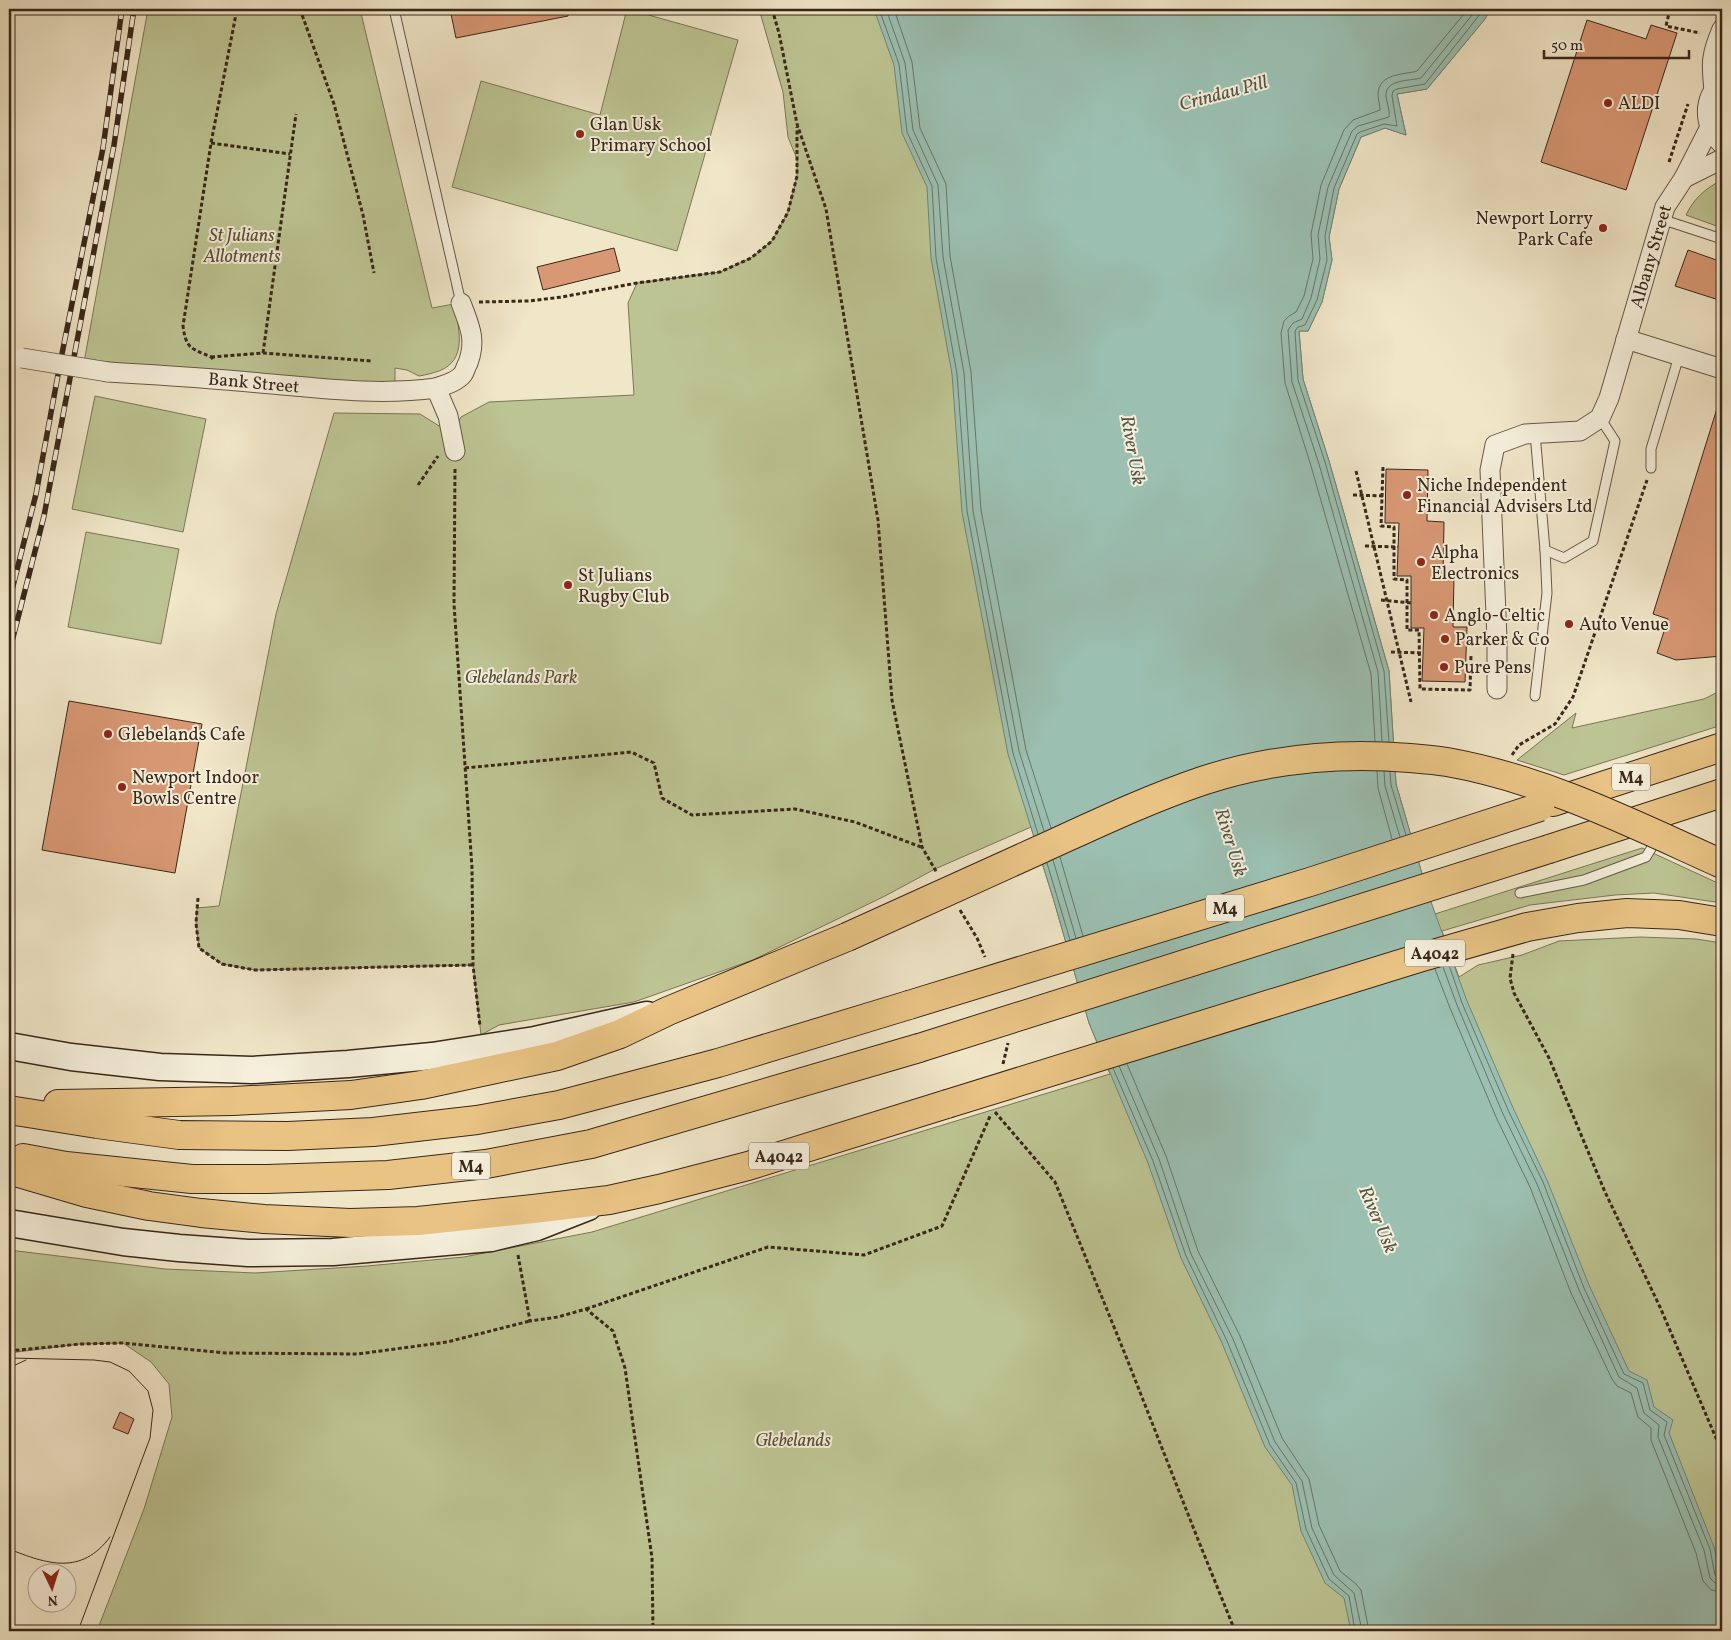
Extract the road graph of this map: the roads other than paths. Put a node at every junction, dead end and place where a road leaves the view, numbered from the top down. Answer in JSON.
{"nodes":[{"id":1,"x":394,"y":9,"type":"edge"},
{"id":2,"x":1715,"y":32,"type":"edge"},
{"id":3,"x":1718,"y":86,"type":"edge"},
{"id":4,"x":1710,"y":127,"type":"junction"},
{"id":5,"x":1722,"y":144,"type":"edge"},
{"id":6,"x":1722,"y":159,"type":"edge"},
{"id":7,"x":1684,"y":178,"type":"junction"},
{"id":8,"x":1661,"y":219,"type":"junction"},
{"id":9,"x":1722,"y":240,"type":"edge"},
{"id":10,"x":461,"y":302,"type":"joint"},
{"id":11,"x":1626,"y":339,"type":"junction"},
{"id":12,"x":1679,"y":356,"type":"junction"},
{"id":13,"x":15,"y":357,"type":"edge"},
{"id":14,"x":1722,"y":369,"type":"edge"},
{"id":15,"x":436,"y":388,"type":"junction"},
{"id":16,"x":1600,"y":418,"type":"junction"},
{"id":17,"x":1535,"y":433,"type":"junction"},
{"id":18,"x":453,"y":443,"type":"road end"},
{"id":19,"x":1651,"y":468,"type":"road end"},
{"id":20,"x":1545,"y":550,"type":"junction"},
{"id":21,"x":1497,"y":689,"type":"dead end"},
{"id":22,"x":1534,"y":696,"type":"dead end"},
{"id":23,"x":1722,"y":747,"type":"edge"},
{"id":24,"x":1722,"y":793,"type":"edge"},
{"id":25,"x":1677,"y":807,"type":"junction"},
{"id":26,"x":1722,"y":864,"type":"edge"},
{"id":27,"x":1520,"y":893,"type":"dead end"},
{"id":28,"x":1722,"y":922,"type":"edge"},
{"id":29,"x":668,"y":1011,"type":"junction"},
{"id":30,"x":14,"y":1047,"type":"edge"},
{"id":31,"x":9,"y":1103,"type":"edge"},
{"id":32,"x":9,"y":1110,"type":"edge"},
{"id":33,"x":9,"y":1155,"type":"edge"},
{"id":34,"x":9,"y":1170,"type":"edge"},
{"id":35,"x":609,"y":1200,"type":"junction"},
{"id":36,"x":9,"y":1223,"type":"edge"}],
"edges":[{"from":1,"to":10,"type":"lane"},
{"from":2,"to":3,"type":"street"},
{"from":3,"to":4,"type":"street"},
{"from":4,"to":5,"type":"street"},
{"from":4,"to":7,"type":"street","name":"Albany Street"},
{"from":6,"to":7,"type":"street"},
{"from":7,"to":8,"type":"street","name":"Albany Street"},
{"from":8,"to":9,"type":"lane"},
{"from":8,"to":11,"type":"street","name":"Albany Street"},
{"from":10,"to":15,"type":"street","name":"Bank Street"},
{"from":11,"to":12,"type":"street"},
{"from":11,"to":16,"type":"street","name":"Albany Street"},
{"from":12,"to":14,"type":"street"},
{"from":12,"to":19,"type":"lane"},
{"from":13,"to":15,"type":"street","name":"Bank Street","bridge":true},
{"from":15,"to":18,"type":"street"},
{"from":16,"to":17,"type":"street"},
{"from":16,"to":20,"type":"lane"},
{"from":17,"to":20,"type":"lane"},
{"from":17,"to":21,"type":"street"},
{"from":20,"to":22,"type":"lane"},
{"from":23,"to":32,"type":"highway","number":"M4","bridge":true},
{"from":24,"to":25,"type":"highway","number":"M4"},
{"from":25,"to":27,"type":"lane"},
{"from":25,"to":33,"type":"highway","number":"M4","bridge":true},
{"from":26,"to":29,"type":"highway","bridge":true},
{"from":28,"to":35,"type":"highway","number":"A4042","bridge":true},
{"from":29,"to":30,"type":"main road"},
{"from":29,"to":31,"type":"highway"},
{"from":34,"to":35,"type":"highway"},
{"from":35,"to":36,"type":"main road"}]}
